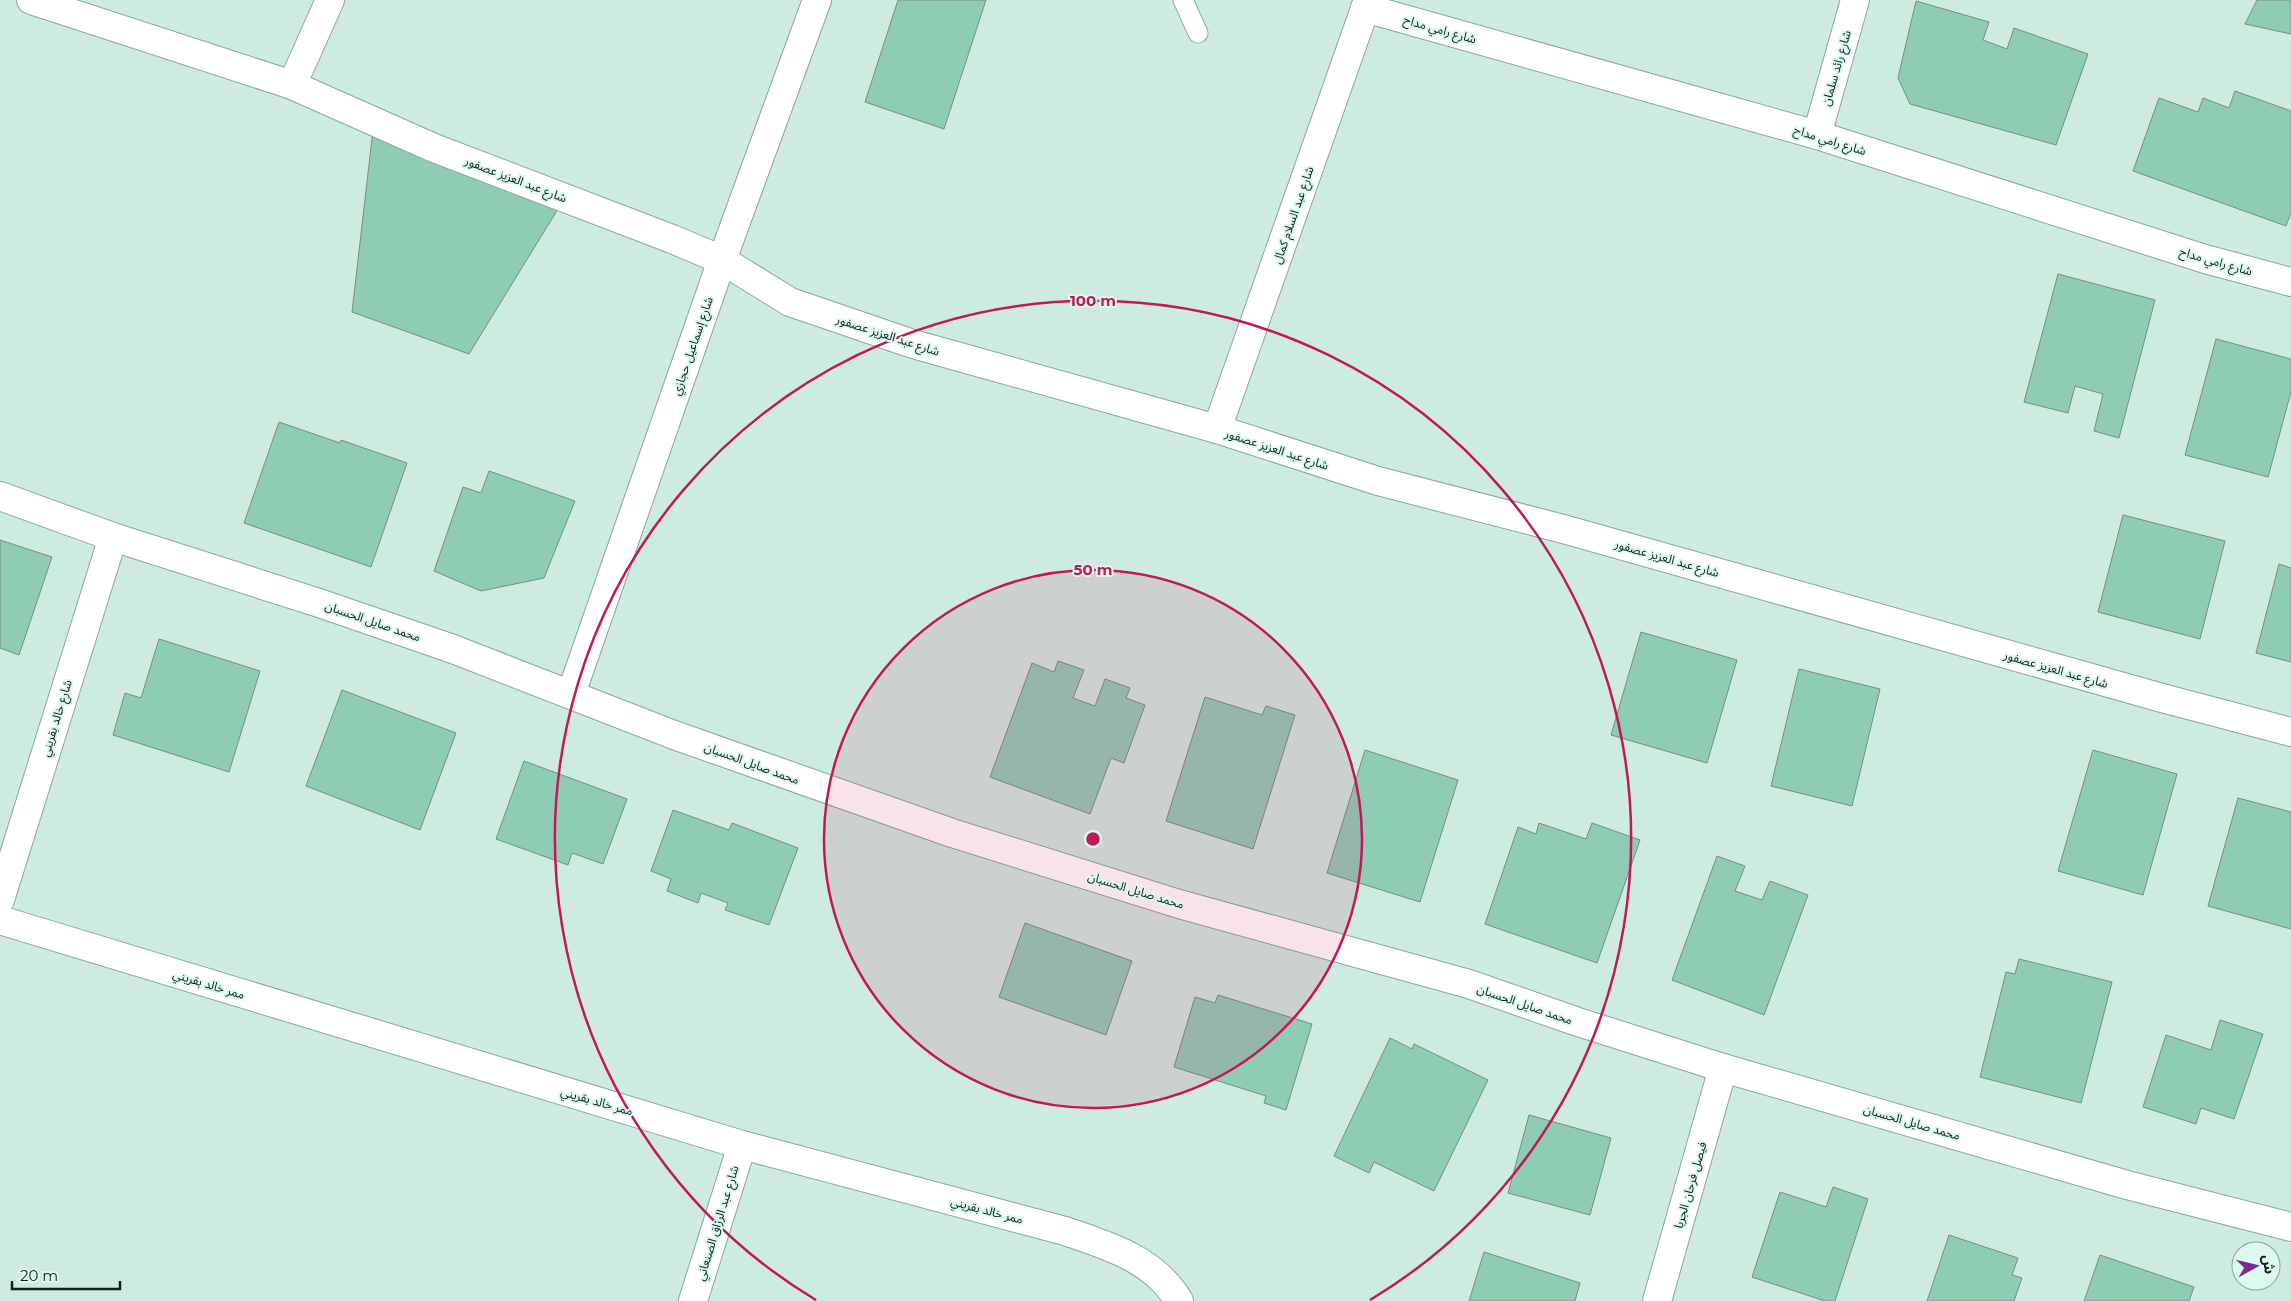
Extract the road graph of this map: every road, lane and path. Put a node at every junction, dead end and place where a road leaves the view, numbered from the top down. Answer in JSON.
{"nodes":[{"id":1,"x":31,"y":0,"type":"edge"},
{"id":2,"x":330,"y":0,"type":"edge"},
{"id":3,"x":817,"y":0,"type":"edge"},
{"id":4,"x":1183,"y":0,"type":"edge"},
{"id":5,"x":1855,"y":0,"type":"edge"},
{"id":6,"x":1366,"y":4,"type":"edge"},
{"id":7,"x":1198,"y":34,"type":"dead end"},
{"id":8,"x":292,"y":85,"type":"junction"},
{"id":9,"x":1816,"y":135,"type":"junction"},
{"id":10,"x":722,"y":260,"type":"junction"},
{"id":11,"x":2291,"y":282,"type":"edge"},
{"id":12,"x":1217,"y":429,"type":"junction"},
{"id":13,"x":0,"y":496,"type":"edge"},
{"id":14,"x":112,"y":537,"type":"junction"},
{"id":15,"x":571,"y":694,"type":"junction"},
{"id":16,"x":2291,"y":732,"type":"edge"},
{"id":17,"x":5,"y":861,"type":"edge"},
{"id":18,"x":0,"y":900,"type":"edge"},
{"id":19,"x":0,"y":920,"type":"edge"},
{"id":20,"x":1723,"y":1068,"type":"junction"},
{"id":21,"x":742,"y":1145,"type":"junction"},
{"id":22,"x":2291,"y":1227,"type":"edge"},
{"id":23,"x":692,"y":1301,"type":"edge"},
{"id":24,"x":1180,"y":1301,"type":"edge"},
{"id":25,"x":1657,"y":1301,"type":"edge"}],
"edges":[{"from":1,"to":8,"type":"street","name":"شارع عبد العزيز عصفور"},
{"from":2,"to":8,"type":"street"},
{"from":3,"to":10,"type":"street","name":"شارع إسماعيل حجازي"},
{"from":4,"to":7,"type":"lane"},
{"from":5,"to":9,"type":"street","name":"شارع رائد سلمان"},
{"from":6,"to":9,"type":"street","name":"شارع رامي مداح"},
{"from":6,"to":12,"type":"street","name":"شارع عبد السلام كمال"},
{"from":8,"to":10,"type":"street","name":"شارع عبد العزيز عصفور"},
{"from":9,"to":11,"type":"street","name":"شارع رامي مداح"},
{"from":10,"to":12,"type":"street","name":"شارع عبد العزيز عصفور"},
{"from":10,"to":15,"type":"street","name":"شارع إسماعيل حجازي"},
{"from":12,"to":16,"type":"street","name":"شارع عبد العزيز عصفور"},
{"from":13,"to":14,"type":"street","name":"محمد صايل الحسبان"},
{"from":14,"to":15,"type":"street","name":"محمد صايل الحسبان"},
{"from":14,"to":17,"type":"street","name":"شارع خالد بقريني"},
{"from":15,"to":20,"type":"street","name":"محمد صايل الحسبان"},
{"from":17,"to":18,"type":"street","name":"شارع خالد بقريني"},
{"from":19,"to":21,"type":"street","name":"ممر خالد بقريني"},
{"from":20,"to":22,"type":"street","name":"محمد صايل الحسبان"},
{"from":20,"to":25,"type":"street","name":"فيصل فرحان الجربا"},
{"from":21,"to":23,"type":"street","name":"شارع عبد الرزاق الصنعاني"},
{"from":21,"to":24,"type":"street","name":"ممر خالد بقريني"}]}
